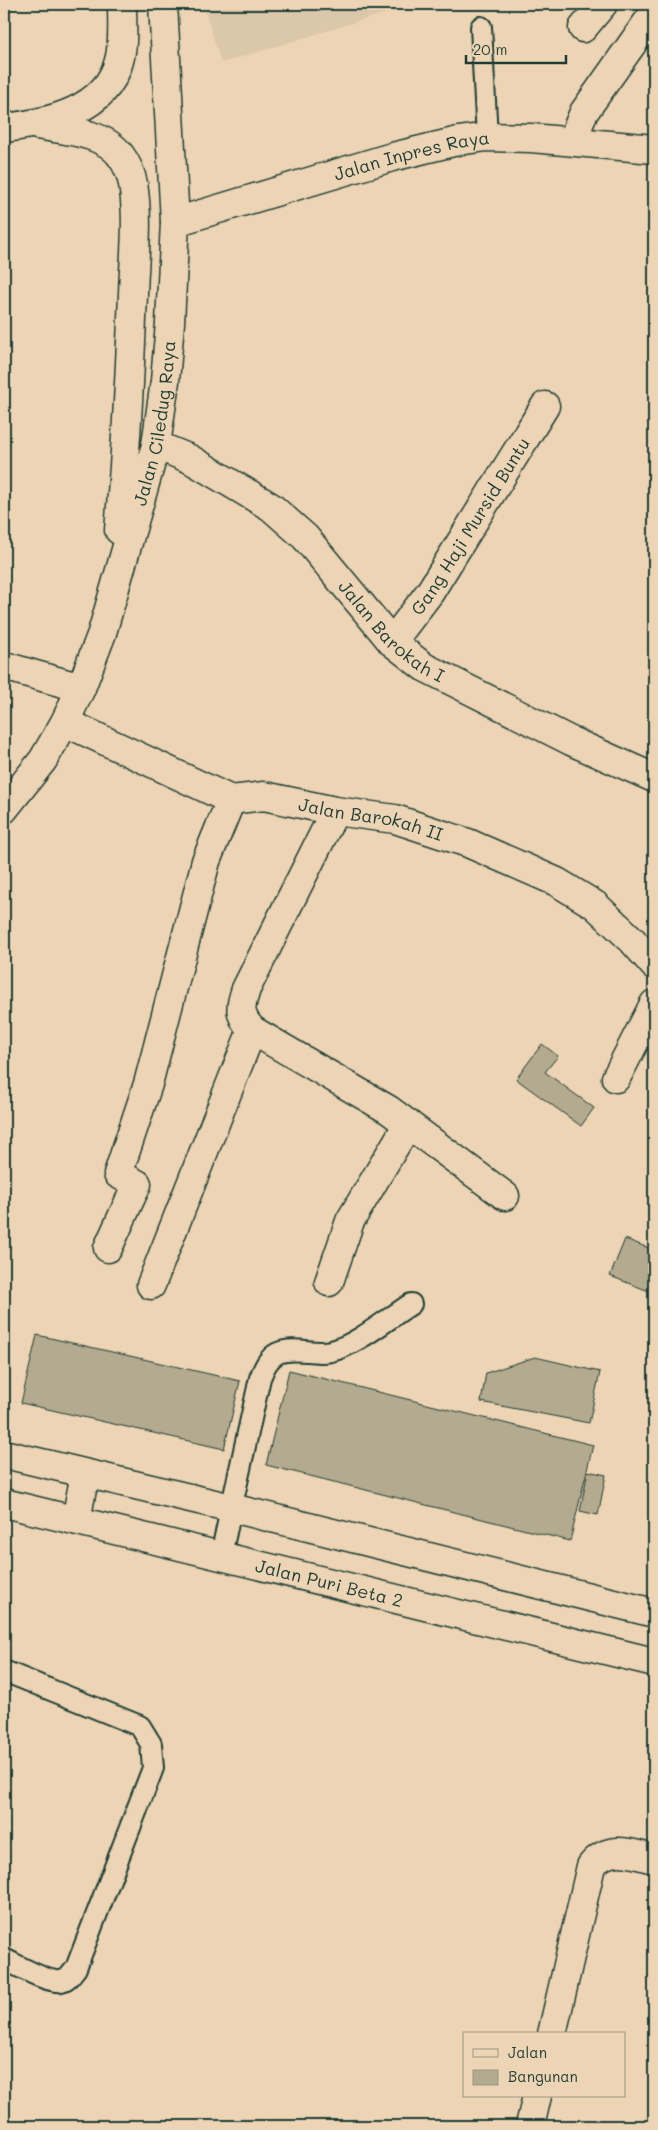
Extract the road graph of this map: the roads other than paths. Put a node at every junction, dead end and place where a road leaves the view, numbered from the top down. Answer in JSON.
{"nodes":[{"id":1,"x":122,"y":4,"type":"edge"},
{"id":2,"x":163,"y":4,"type":"edge"},
{"id":3,"x":603,"y":4,"type":"edge"},
{"id":4,"x":654,"y":13,"type":"edge"},
{"id":5,"x":481,"y":27,"type":"dead end"},
{"id":6,"x":583,"y":28,"type":"dead end"},
{"id":7,"x":37,"y":125,"type":"junction"},
{"id":8,"x":4,"y":128,"type":"edge"},
{"id":9,"x":487,"y":137,"type":"junction"},
{"id":10,"x":572,"y":141,"type":"junction"},
{"id":11,"x":654,"y":149,"type":"edge"},
{"id":12,"x":175,"y":222,"type":"junction"},
{"id":13,"x":544,"y":406,"type":"dead end"},
{"id":14,"x":156,"y":445,"type":"junction"},
{"id":15,"x":115,"y":589,"type":"junction"},
{"id":16,"x":392,"y":642,"type":"junction"},
{"id":17,"x":4,"y":666,"type":"edge"},
{"id":18,"x":81,"y":688,"type":"junction"},
{"id":19,"x":65,"y":722,"type":"junction"},
{"id":20,"x":31,"y":776,"type":"junction"},
{"id":21,"x":654,"y":778,"type":"edge"},
{"id":22,"x":4,"y":797,"type":"edge"},
{"id":23,"x":231,"y":800,"type":"junction"},
{"id":24,"x":4,"y":809,"type":"edge"},
{"id":25,"x":335,"y":811,"type":"junction"},
{"id":26,"x":654,"y":965,"type":"edge"},
{"id":27,"x":654,"y":1004,"type":"edge"},
{"id":28,"x":252,"y":1030,"type":"junction"},
{"id":29,"x":616,"y":1078,"type":"dead end"},
{"id":30,"x":408,"y":1124,"type":"junction"},
{"id":31,"x":505,"y":1196,"type":"dead end"},
{"id":32,"x":108,"y":1248,"type":"dead end"},
{"id":33,"x":329,"y":1282,"type":"dead end"},
{"id":34,"x":151,"y":1285,"type":"dead end"},
{"id":35,"x":411,"y":1304,"type":"dead end"},
{"id":36,"x":4,"y":1454,"type":"edge"},
{"id":37,"x":86,"y":1474,"type":"junction"},
{"id":38,"x":4,"y":1503,"type":"edge"},
{"id":39,"x":232,"y":1508,"type":"junction"},
{"id":40,"x":76,"y":1520,"type":"junction"},
{"id":41,"x":222,"y":1556,"type":"junction"},
{"id":42,"x":654,"y":1613,"type":"edge"},
{"id":43,"x":654,"y":1662,"type":"edge"},
{"id":44,"x":4,"y":1671,"type":"edge"},
{"id":45,"x":654,"y":1859,"type":"edge"},
{"id":46,"x":4,"y":1959,"type":"edge"},
{"id":47,"x":552,"y":2032,"type":"edge"},
{"id":48,"x":537,"y":2098,"type":"edge"},
{"id":49,"x":530,"y":2126,"type":"edge"}],
"edges":[{"from":1,"to":7,"type":"street"},
{"from":2,"to":12,"type":"street","name":"Jalan Ciledug Raya"},
{"from":3,"to":6,"type":"street"},
{"from":4,"to":10,"type":"street"},
{"from":5,"to":9,"type":"lane"},
{"from":7,"to":8,"type":"street"},
{"from":7,"to":15,"type":"street"},
{"from":9,"to":10,"type":"street","name":"Jalan Inpres Raya"},
{"from":9,"to":12,"type":"street","name":"Jalan Inpres Raya"},
{"from":10,"to":11,"type":"street","name":"Jalan Inpres Raya"},
{"from":12,"to":14,"type":"street","name":"Jalan Ciledug Raya"},
{"from":13,"to":16,"type":"street","name":"Gang Haji Mursid Buntu"},
{"from":14,"to":15,"type":"street","name":"Jalan Ciledug Raya"},
{"from":14,"to":16,"type":"street","name":"Jalan Barokah I"},
{"from":15,"to":18,"type":"street","name":"Jalan Ciledug Raya"},
{"from":16,"to":21,"type":"street","name":"Jalan Barokah I"},
{"from":17,"to":18,"type":"street"},
{"from":18,"to":19,"type":"street","name":"Jalan Ciledug Raya"},
{"from":19,"to":20,"type":"street","name":"Jalan Ciledug Raya"},
{"from":19,"to":23,"type":"street"},
{"from":20,"to":22,"type":"street"},
{"from":20,"to":24,"type":"street","name":"Jalan Ciledug Raya"},
{"from":23,"to":25,"type":"street","name":"Jalan Barokah II"},
{"from":23,"to":32,"type":"street"},
{"from":25,"to":26,"type":"street","name":"Jalan Barokah II"},
{"from":25,"to":28,"type":"street"},
{"from":27,"to":29,"type":"street"},
{"from":28,"to":30,"type":"street"},
{"from":28,"to":34,"type":"street"},
{"from":30,"to":31,"type":"street"},
{"from":30,"to":33,"type":"street"},
{"from":35,"to":39,"type":"lane"},
{"from":36,"to":37,"type":"street"},
{"from":37,"to":39,"type":"street"},
{"from":37,"to":40,"type":"street"},
{"from":38,"to":40,"type":"street","name":"Jalan Puri Beta 2"},
{"from":39,"to":41,"type":"lane"},
{"from":39,"to":42,"type":"street"},
{"from":40,"to":41,"type":"street","name":"Jalan Puri Beta 2"},
{"from":41,"to":43,"type":"street","name":"Jalan Puri Beta 2"},
{"from":44,"to":46,"type":"lane"},
{"from":45,"to":47,"type":"street"},
{"from":48,"to":49,"type":"street"}]}
